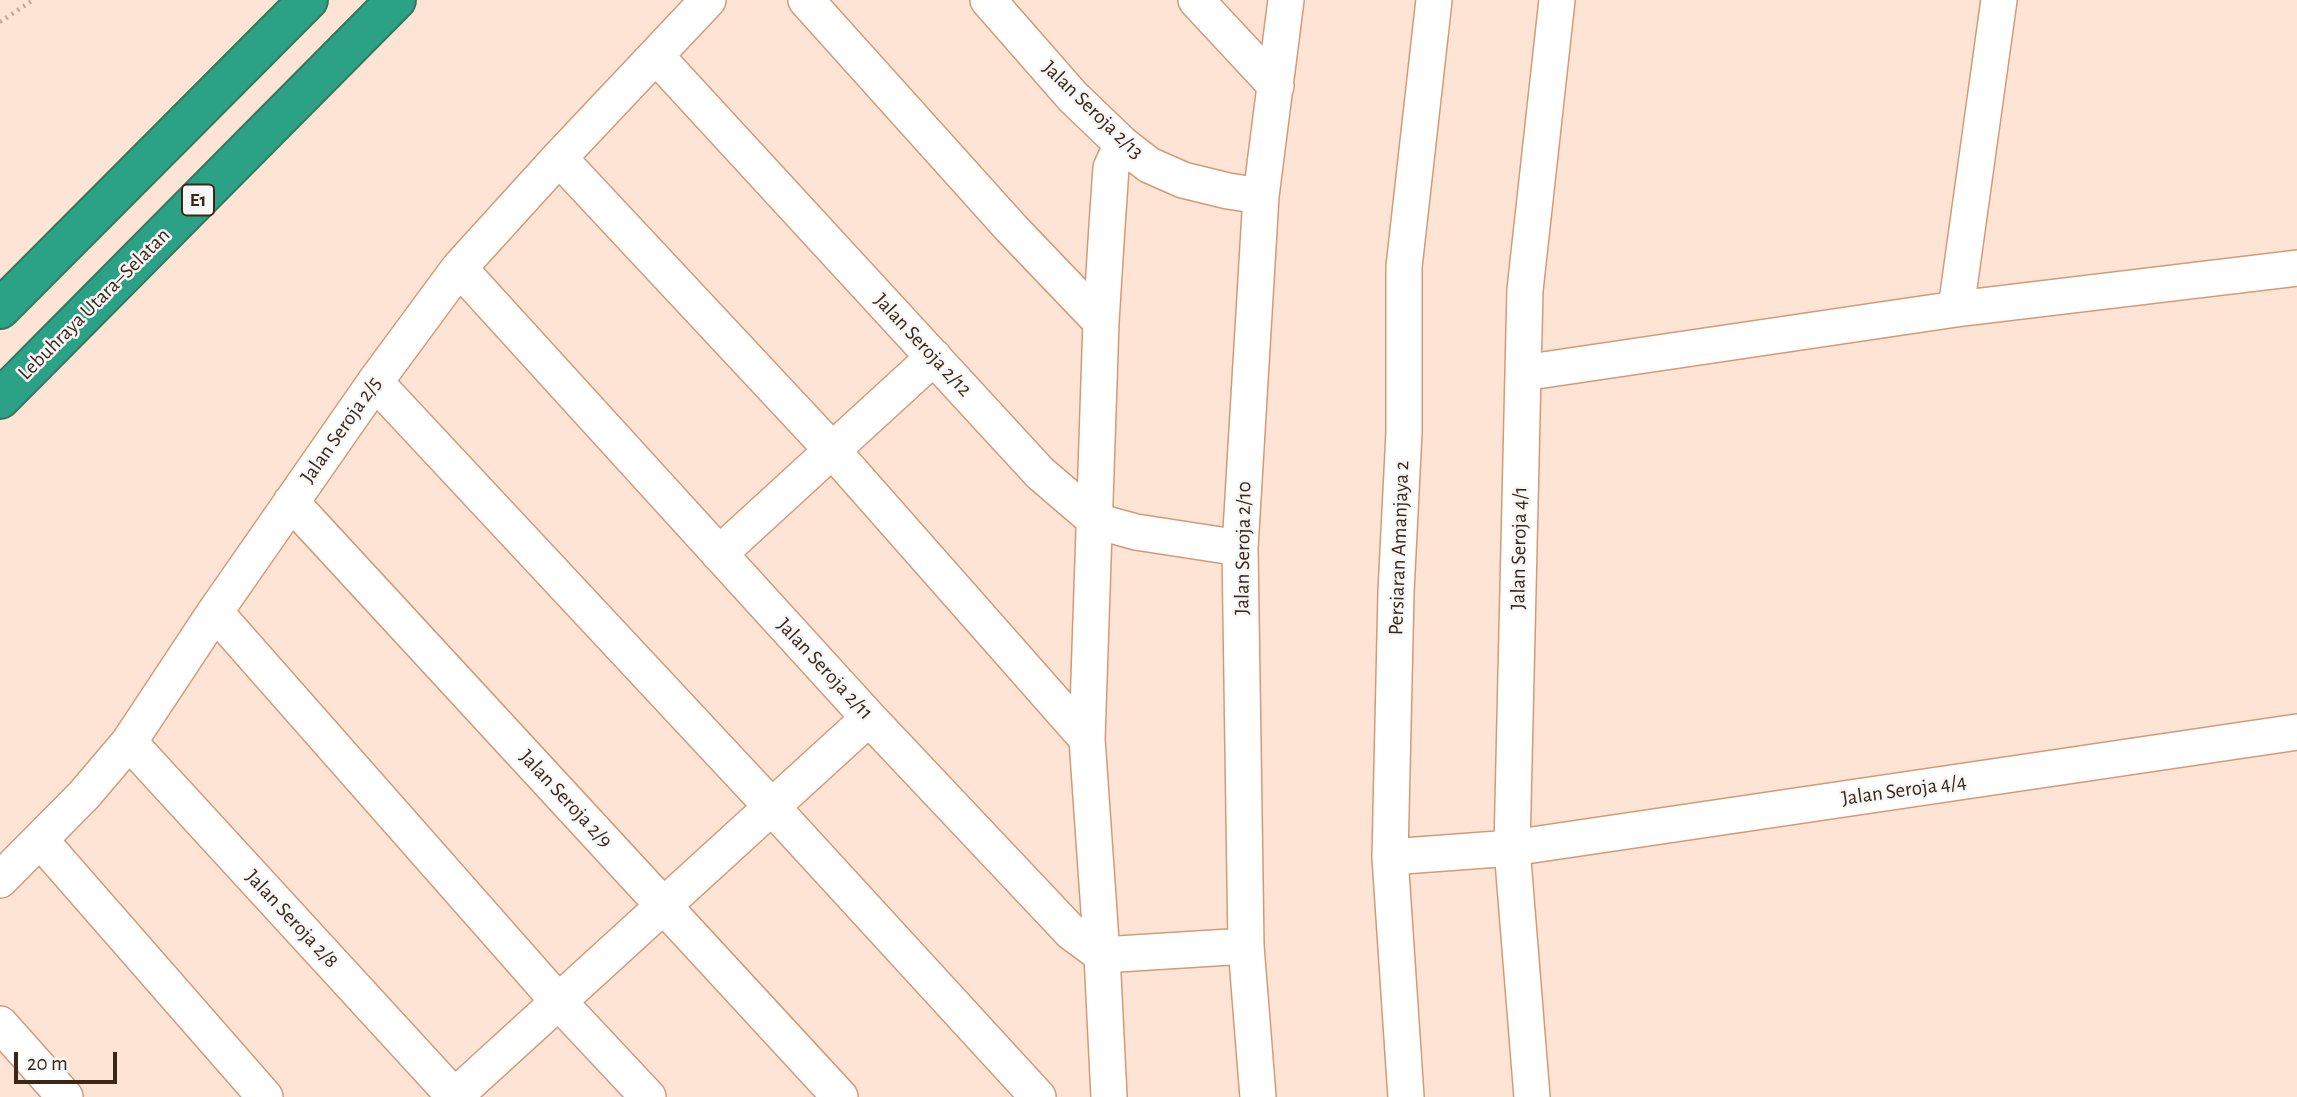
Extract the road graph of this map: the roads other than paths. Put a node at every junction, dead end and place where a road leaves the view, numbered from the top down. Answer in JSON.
{"nodes":[{"id":1,"x":308,"y":0,"type":"edge"},
{"id":2,"x":396,"y":0,"type":"edge"},
{"id":3,"x":708,"y":0,"type":"edge"},
{"id":4,"x":806,"y":0,"type":"edge"},
{"id":5,"x":988,"y":0,"type":"edge"},
{"id":6,"x":1196,"y":0,"type":"edge"},
{"id":7,"x":1286,"y":0,"type":"edge"},
{"id":8,"x":1434,"y":0,"type":"edge"},
{"id":9,"x":1557,"y":0,"type":"edge"},
{"id":10,"x":1999,"y":0,"type":"edge"},
{"id":11,"x":656,"y":56,"type":"junction"},
{"id":12,"x":1276,"y":86,"type":"junction"},
{"id":13,"x":1122,"y":144,"type":"junction"},
{"id":14,"x":559,"y":158,"type":"junction"},
{"id":15,"x":1261,"y":196,"type":"junction"},
{"id":16,"x":459,"y":268,"type":"junction"},
{"id":17,"x":2297,"y":268,"type":"edge"},
{"id":18,"x":0,"y":309,"type":"edge"},
{"id":19,"x":1956,"y":309,"type":"junction"},
{"id":20,"x":1101,"y":322,"type":"junction"},
{"id":21,"x":934,"y":356,"type":"junction"},
{"id":22,"x":1522,"y":373,"type":"junction"},
{"id":23,"x":375,"y":382,"type":"junction"},
{"id":24,"x":0,"y":399,"type":"edge"},
{"id":25,"x":832,"y":450,"type":"junction"},
{"id":26,"x":291,"y":502,"type":"junction"},
{"id":27,"x":1096,"y":521,"type":"junction"},
{"id":28,"x":1240,"y":548,"type":"junction"},
{"id":29,"x":719,"y":554,"type":"junction"},
{"id":30,"x":215,"y":612,"type":"junction"},
{"id":31,"x":869,"y":718,"type":"junction"},
{"id":32,"x":2297,"y":732,"type":"edge"},
{"id":33,"x":1087,"y":739,"type":"junction"},
{"id":34,"x":128,"y":742,"type":"junction"},
{"id":35,"x":771,"y":806,"type":"junction"},
{"id":36,"x":41,"y":841,"type":"junction"},
{"id":37,"x":1512,"y":848,"type":"junction"},
{"id":38,"x":1390,"y":857,"type":"junction"},
{"id":39,"x":0,"y":880,"type":"edge"},
{"id":40,"x":664,"y":904,"type":"junction"},
{"id":41,"x":1246,"y":946,"type":"junction"},
{"id":42,"x":1102,"y":955,"type":"junction"},
{"id":43,"x":558,"y":1001,"type":"junction"},
{"id":44,"x":0,"y":1024,"type":"edge"},
{"id":45,"x":65,"y":1097,"type":"edge"},
{"id":46,"x":265,"y":1097,"type":"edge"},
{"id":47,"x":455,"y":1097,"type":"edge"},
{"id":48,"x":648,"y":1097,"type":"edge"},
{"id":49,"x":841,"y":1097,"type":"edge"},
{"id":50,"x":1038,"y":1097,"type":"edge"},
{"id":51,"x":1109,"y":1097,"type":"edge"},
{"id":52,"x":1258,"y":1097,"type":"edge"},
{"id":53,"x":1406,"y":1097,"type":"edge"},
{"id":54,"x":1532,"y":1097,"type":"edge"}],
"edges":[{"from":1,"to":18,"type":"highway"},
{"from":2,"to":24,"type":"highway","name":"Lebuhraya Utara–Selatan","number":"E1"},
{"from":3,"to":11,"type":"street","name":"Jalan Seroja 2/5"},
{"from":4,"to":20,"type":"street"},
{"from":5,"to":13,"type":"street","name":"Jalan Seroja 2/13"},
{"from":6,"to":12,"type":"street"},
{"from":7,"to":12,"type":"street","name":"Jalan Seroja 2/10"},
{"from":8,"to":38,"type":"street","name":"Persiaran Amanjaya 2"},
{"from":9,"to":22,"type":"street","name":"Jalan Seroja 4/1"},
{"from":10,"to":19,"type":"street"},
{"from":11,"to":14,"type":"street","name":"Jalan Seroja 2/5"},
{"from":11,"to":21,"type":"street","name":"Jalan Seroja 2/12"},
{"from":12,"to":15,"type":"street","name":"Jalan Seroja 2/10"},
{"from":13,"to":15,"type":"street","name":"Jalan Seroja 2/13"},
{"from":13,"to":20,"type":"street"},
{"from":14,"to":16,"type":"street","name":"Jalan Seroja 2/5"},
{"from":14,"to":25,"type":"street"},
{"from":15,"to":28,"type":"street","name":"Jalan Seroja 2/10"},
{"from":16,"to":23,"type":"street","name":"Jalan Seroja 2/5"},
{"from":16,"to":29,"type":"street","name":"Jalan Seroja 2/11"},
{"from":17,"to":19,"type":"street"},
{"from":19,"to":22,"type":"street"},
{"from":20,"to":27,"type":"street"},
{"from":21,"to":25,"type":"street"},
{"from":21,"to":27,"type":"street","name":"Jalan Seroja 2/12"},
{"from":22,"to":37,"type":"street","name":"Jalan Seroja 4/1"},
{"from":23,"to":26,"type":"street","name":"Jalan Seroja 2/5"},
{"from":23,"to":35,"type":"street"},
{"from":25,"to":29,"type":"street"},
{"from":25,"to":33,"type":"street"},
{"from":26,"to":30,"type":"street","name":"Jalan Seroja 2/5"},
{"from":26,"to":40,"type":"street","name":"Jalan Seroja 2/9"},
{"from":27,"to":28,"type":"street","name":"Jalan Seroja 2/12"},
{"from":27,"to":33,"type":"street"},
{"from":28,"to":41,"type":"street","name":"Jalan Seroja 2/10"},
{"from":29,"to":31,"type":"street","name":"Jalan Seroja 2/11"},
{"from":30,"to":34,"type":"street","name":"Jalan Seroja 2/5"},
{"from":30,"to":43,"type":"street"},
{"from":31,"to":35,"type":"street"},
{"from":31,"to":42,"type":"street","name":"Jalan Seroja 2/11"},
{"from":32,"to":37,"type":"street","name":"Jalan Seroja 4/4"},
{"from":33,"to":42,"type":"street"},
{"from":34,"to":36,"type":"street","name":"Jalan Seroja 2/5"},
{"from":34,"to":47,"type":"street","name":"Jalan Seroja 2/8"},
{"from":35,"to":40,"type":"street"},
{"from":35,"to":50,"type":"street"},
{"from":36,"to":39,"type":"street","name":"Jalan Seroja 2/5"},
{"from":36,"to":46,"type":"street"},
{"from":37,"to":38,"type":"street","name":"Jalan Seroja 4/4"},
{"from":37,"to":54,"type":"street","name":"Jalan Seroja 4/1"},
{"from":38,"to":53,"type":"street","name":"Persiaran Amanjaya 2"},
{"from":40,"to":43,"type":"street"},
{"from":40,"to":49,"type":"street","name":"Jalan Seroja 2/9"},
{"from":41,"to":42,"type":"street"},
{"from":41,"to":52,"type":"street","name":"Jalan Seroja 2/10"},
{"from":42,"to":51,"type":"street"},
{"from":43,"to":47,"type":"street"},
{"from":43,"to":48,"type":"street"},
{"from":44,"to":45,"type":"street"}]}
